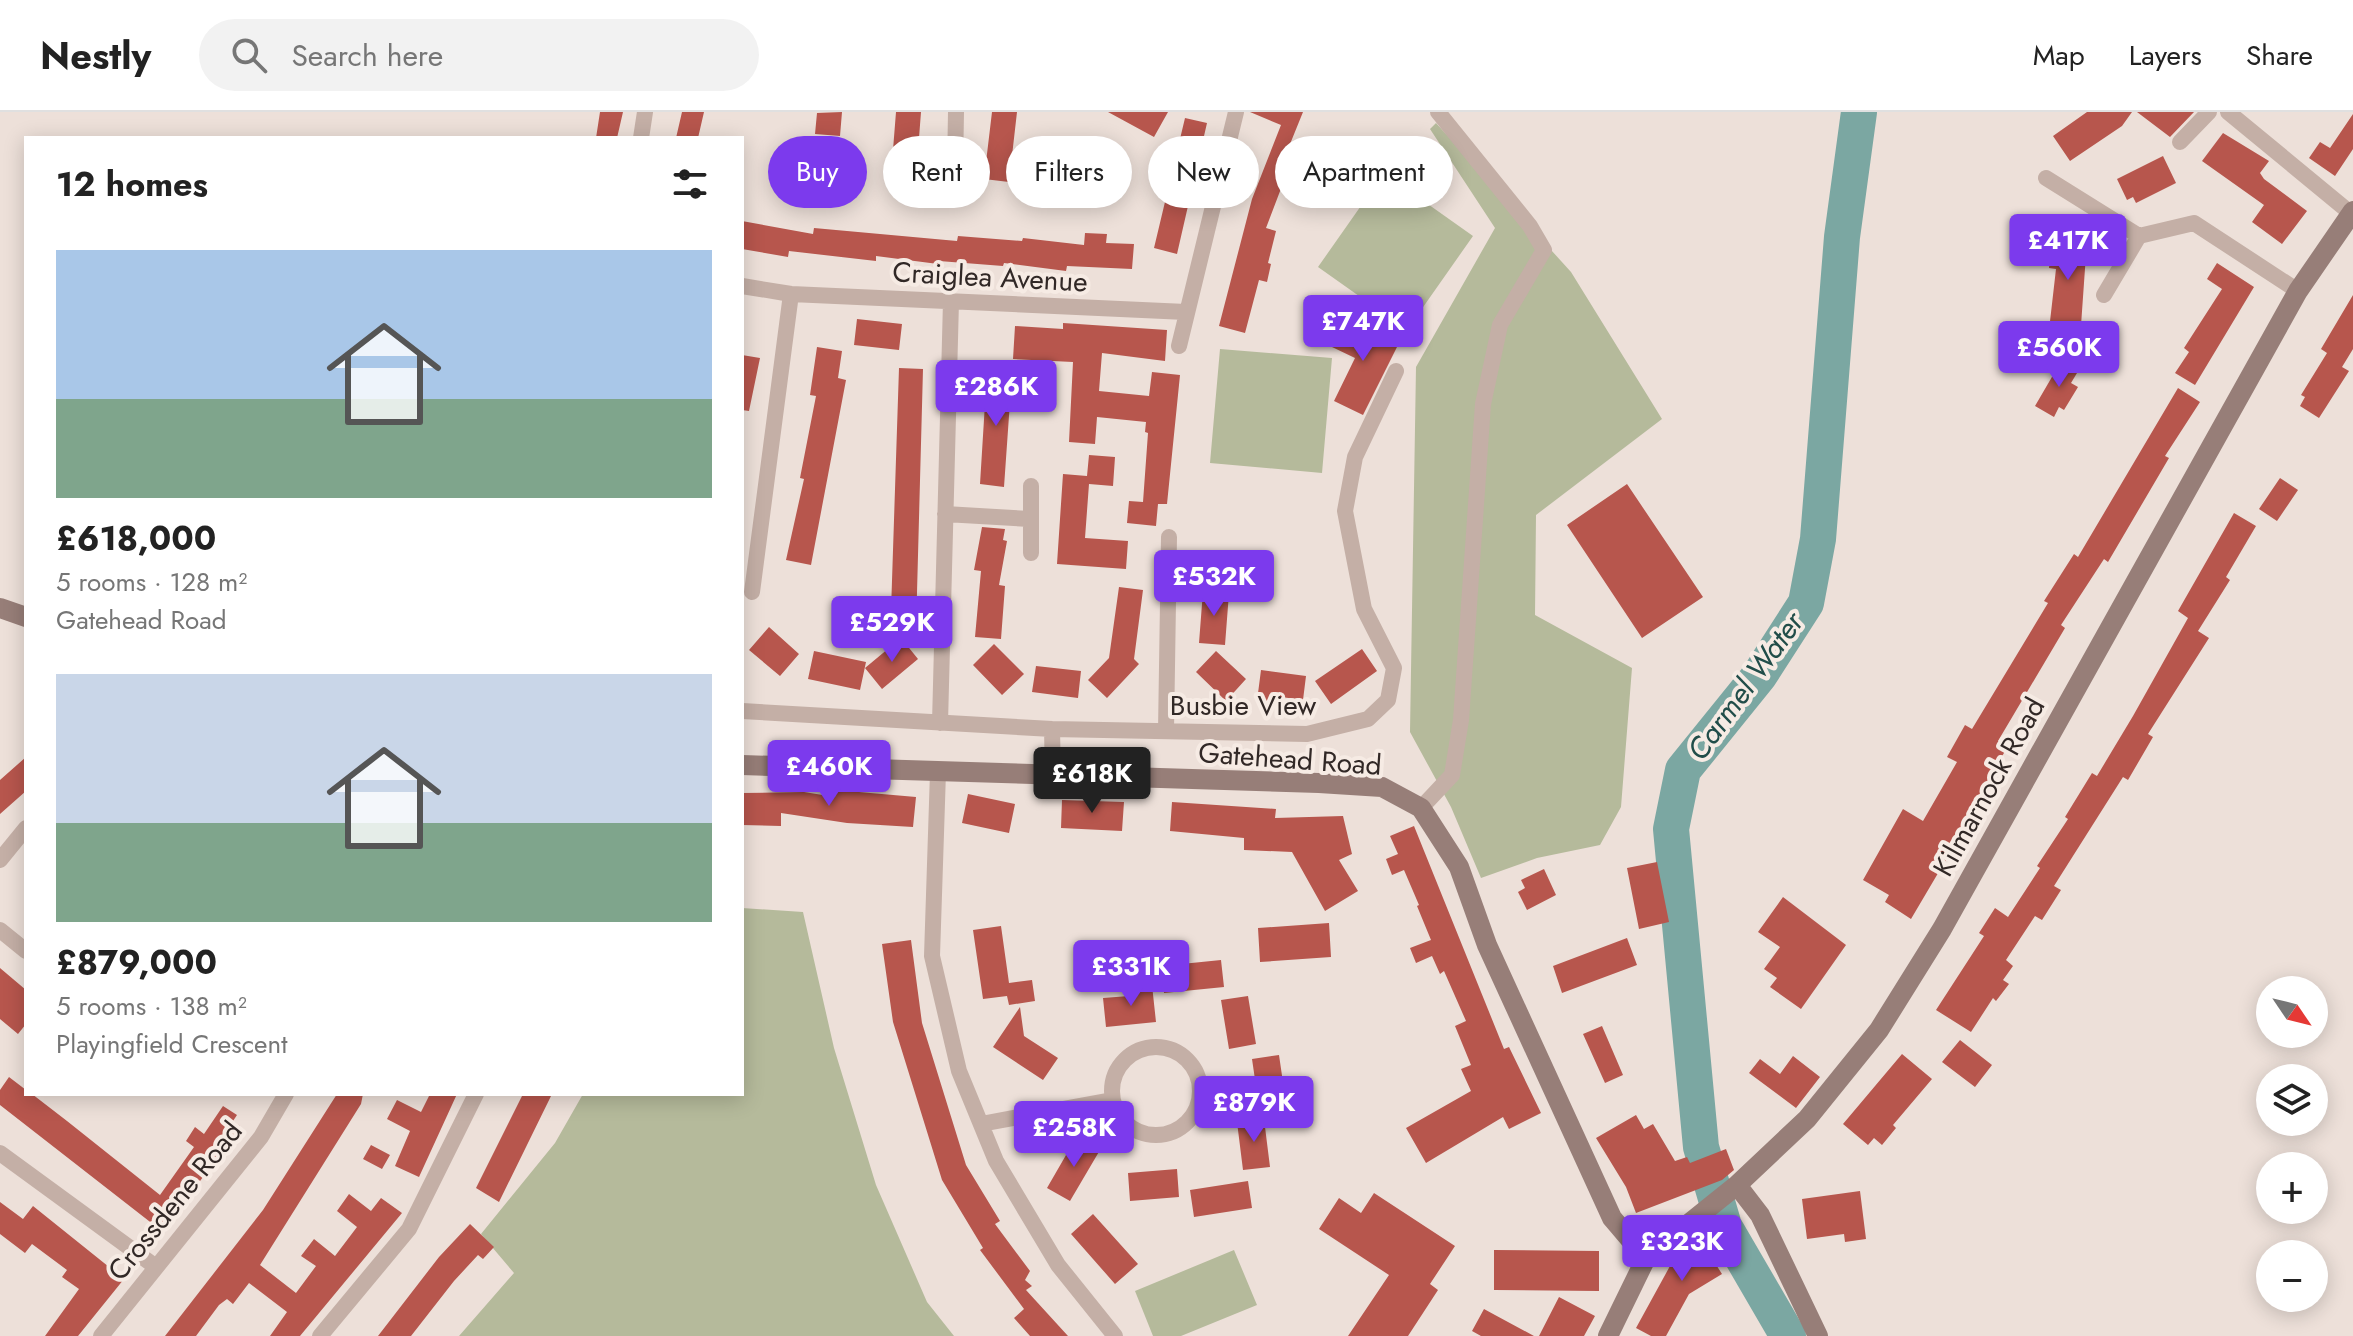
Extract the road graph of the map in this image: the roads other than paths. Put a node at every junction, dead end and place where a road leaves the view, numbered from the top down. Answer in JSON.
{"nodes":[{"id":1,"x":645,"y":112,"type":"edge"},
{"id":2,"x":956,"y":112,"type":"edge"},
{"id":3,"x":1236,"y":112,"type":"edge"},
{"id":4,"x":1438,"y":112,"type":"edge"},
{"id":5,"x":2209,"y":112,"type":"edge"},
{"id":6,"x":2228,"y":112,"type":"edge"},
{"id":7,"x":641,"y":136,"type":"edge"},
{"id":8,"x":956,"y":136,"type":"edge"},
{"id":9,"x":2180,"y":142,"type":"dead end"},
{"id":10,"x":2046,"y":178,"type":"dead end"},
{"id":11,"x":2352,"y":214,"type":"edge"},
{"id":12,"x":2139,"y":236,"type":"junction"},
{"id":13,"x":744,"y":286,"type":"edge"},
{"id":14,"x":2298,"y":291,"type":"junction"},
{"id":15,"x":791,"y":294,"type":"junction"},
{"id":16,"x":2104,"y":295,"type":"dead end"},
{"id":17,"x":951,"y":301,"type":"junction"},
{"id":18,"x":1186,"y":312,"type":"junction"},
{"id":19,"x":1179,"y":346,"type":"dead end"},
{"id":20,"x":1396,"y":371,"type":"dead end"},
{"id":21,"x":1031,"y":486,"type":"dead end"},
{"id":22,"x":945,"y":514,"type":"junction"},
{"id":23,"x":1030,"y":519,"type":"junction"},
{"id":24,"x":1169,"y":537,"type":"dead end"},
{"id":25,"x":1031,"y":553,"type":"dead end"},
{"id":26,"x":752,"y":592,"type":"dead end"},
{"id":27,"x":0,"y":608,"type":"edge"},
{"id":28,"x":24,"y":616,"type":"edge"},
{"id":29,"x":744,"y":711,"type":"edge"},
{"id":30,"x":940,"y":723,"type":"junction"},
{"id":31,"x":1052,"y":729,"type":"junction"},
{"id":32,"x":1166,"y":731,"type":"junction"},
{"id":33,"x":744,"y":765,"type":"edge"},
{"id":34,"x":938,"y":772,"type":"junction"},
{"id":35,"x":1053,"y":777,"type":"junction"},
{"id":36,"x":1421,"y":808,"type":"junction"},
{"id":37,"x":24,"y":830,"type":"edge"},
{"id":38,"x":0,"y":860,"type":"edge"},
{"id":39,"x":0,"y":930,"type":"edge"},
{"id":40,"x":24,"y":949,"type":"edge"},
{"id":41,"x":285,"y":1096,"type":"edge"},
{"id":42,"x":475,"y":1096,"type":"edge"},
{"id":43,"x":1112,"y":1100,"type":"junction"},
{"id":44,"x":981,"y":1124,"type":"junction"},
{"id":45,"x":0,"y":1153,"type":"edge"},
{"id":46,"x":1737,"y":1185,"type":"junction"},
{"id":47,"x":1646,"y":1258,"type":"junction"},
{"id":48,"x":156,"y":1267,"type":"junction"},
{"id":49,"x":101,"y":1336,"type":"edge"},
{"id":50,"x":320,"y":1336,"type":"edge"},
{"id":51,"x":1115,"y":1336,"type":"edge"},
{"id":52,"x":1608,"y":1336,"type":"edge"},
{"id":53,"x":1818,"y":1336,"type":"edge"}],
"edges":[{"from":1,"to":7,"type":"street"},
{"from":2,"to":8,"type":"street"},
{"from":3,"to":18,"type":"street"},
{"from":4,"to":36,"type":"street"},
{"from":5,"to":9,"type":"street"},
{"from":6,"to":11,"type":"street"},
{"from":10,"to":12,"type":"street"},
{"from":11,"to":14,"type":"main road","name":"Kilmarnock Road"},
{"from":12,"to":14,"type":"street"},
{"from":12,"to":16,"type":"street"},
{"from":13,"to":15,"type":"street","name":"Craiglea Avenue"},
{"from":14,"to":46,"type":"main road","name":"Kilmarnock Road"},
{"from":15,"to":17,"type":"street","name":"Craiglea Avenue"},
{"from":15,"to":26,"type":"street"},
{"from":17,"to":18,"type":"street","name":"Craiglea Avenue"},
{"from":17,"to":22,"type":"street"},
{"from":18,"to":19,"type":"street"},
{"from":20,"to":32,"type":"street","name":"Busbie View"},
{"from":21,"to":23,"type":"street"},
{"from":22,"to":23,"type":"street"},
{"from":22,"to":30,"type":"street"},
{"from":23,"to":25,"type":"street"},
{"from":24,"to":32,"type":"street"},
{"from":27,"to":28,"type":"main road"},
{"from":29,"to":30,"type":"street","name":"Busbie View"},
{"from":30,"to":31,"type":"street","name":"Busbie View"},
{"from":31,"to":32,"type":"street","name":"Busbie View"},
{"from":31,"to":35,"type":"street"},
{"from":33,"to":34,"type":"main road","name":"Gatehead Road"},
{"from":34,"to":35,"type":"main road","name":"Gatehead Road"},
{"from":34,"to":44,"type":"street"},
{"from":35,"to":36,"type":"main road","name":"Gatehead Road"},
{"from":36,"to":47,"type":"main road","name":"Gatehead Road"},
{"from":37,"to":38,"type":"street"},
{"from":39,"to":40,"type":"street"},
{"from":41,"to":48,"type":"street","name":"Crossdene Road"},
{"from":42,"to":50,"type":"street"},
{"from":43,"to":43,"type":"street"},
{"from":43,"to":44,"type":"street"},
{"from":44,"to":51,"type":"street"},
{"from":45,"to":48,"type":"street"},
{"from":46,"to":47,"type":"main road","name":"Kilmarnock Road"},
{"from":46,"to":53,"type":"main road"},
{"from":47,"to":52,"type":"main road","name":"Kilmarnock Road"},
{"from":48,"to":49,"type":"street","name":"Crossdene Road"}]}
